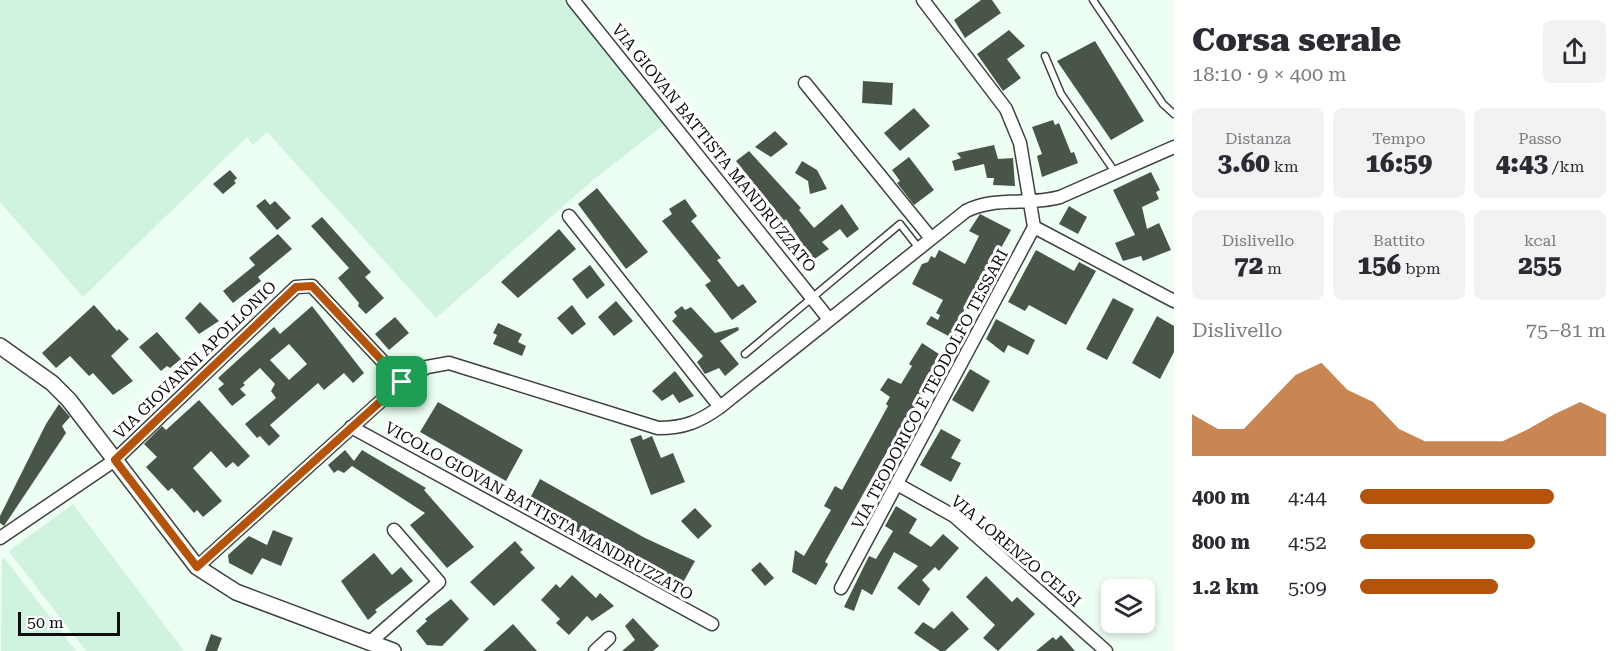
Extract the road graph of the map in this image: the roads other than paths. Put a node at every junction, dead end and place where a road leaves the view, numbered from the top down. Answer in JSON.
{"nodes":[{"id":1,"x":573,"y":0,"type":"edge"},
{"id":2,"x":923,"y":0,"type":"edge"},
{"id":3,"x":1093,"y":0,"type":"edge"},
{"id":4,"x":1045,"y":56,"type":"dead end"},
{"id":5,"x":805,"y":83,"type":"dead end"},
{"id":6,"x":1174,"y":114,"type":"edge"},
{"id":7,"x":1174,"y":147,"type":"edge"},
{"id":8,"x":1116,"y":173,"type":"junction"},
{"id":9,"x":1031,"y":202,"type":"junction"},
{"id":10,"x":569,"y":216,"type":"dead end"},
{"id":11,"x":1034,"y":227,"type":"junction"},
{"id":12,"x":930,"y":237,"type":"junction"},
{"id":13,"x":918,"y":247,"type":"junction"},
{"id":14,"x":812,"y":297,"type":"junction"},
{"id":15,"x":1174,"y":301,"type":"edge"},
{"id":16,"x":828,"y":318,"type":"junction"},
{"id":17,"x":0,"y":346,"type":"edge"},
{"id":18,"x":745,"y":354,"type":"dead end"},
{"id":19,"x":402,"y":382,"type":"junction"},
{"id":20,"x":720,"y":406,"type":"junction"},
{"id":21,"x":351,"y":427,"type":"junction"},
{"id":22,"x":115,"y":460,"type":"junction"},
{"id":23,"x":897,"y":484,"type":"junction"},
{"id":24,"x":394,"y":530,"type":"dead end"},
{"id":25,"x":0,"y":538,"type":"edge"},
{"id":26,"x":197,"y":567,"type":"junction"},
{"id":27,"x":842,"y":588,"type":"dead end"},
{"id":28,"x":712,"y":624,"type":"dead end"},
{"id":29,"x":609,"y":638,"type":"dead end"},
{"id":30,"x":370,"y":642,"type":"junction"},
{"id":31,"x":393,"y":651,"type":"edge"},
{"id":32,"x":594,"y":651,"type":"edge"},
{"id":33,"x":1106,"y":651,"type":"edge"}],
"edges":[{"from":1,"to":14,"type":"street","name":"VIA GIOVAN BATTISTA MANDRUZZATO"},
{"from":2,"to":9,"type":"street"},
{"from":3,"to":6,"type":"lane"},
{"from":4,"to":8,"type":"lane"},
{"from":5,"to":12,"type":"street"},
{"from":7,"to":8,"type":"street"},
{"from":8,"to":9,"type":"street"},
{"from":9,"to":11,"type":"street"},
{"from":9,"to":12,"type":"street"},
{"from":10,"to":20,"type":"street"},
{"from":11,"to":15,"type":"street"},
{"from":11,"to":23,"type":"street","name":"VIA TEODORICO E TEODOLFO TESSARI"},
{"from":12,"to":13,"type":"street"},
{"from":13,"to":14,"type":"lane"},
{"from":13,"to":16,"type":"street"},
{"from":14,"to":16,"type":"street","name":"VIA GIOVAN BATTISTA MANDRUZZATO"},
{"from":14,"to":18,"type":"lane"},
{"from":16,"to":20,"type":"street"},
{"from":17,"to":22,"type":"street"},
{"from":19,"to":20,"type":"street"},
{"from":19,"to":21,"type":"street"},
{"from":19,"to":22,"type":"street","name":"VIA GIOVANNI APOLLONIO"},
{"from":21,"to":26,"type":"street"},
{"from":21,"to":28,"type":"street","name":"VICOLO GIOVAN BATTISTA MANDRUZZATO"},
{"from":22,"to":25,"type":"street"},
{"from":22,"to":26,"type":"street"},
{"from":23,"to":27,"type":"street","name":"VIA TEODORICO E TEODOLFO TESSARI"},
{"from":23,"to":33,"type":"street","name":"VIA LORENZO CELSI"},
{"from":24,"to":30,"type":"street"},
{"from":26,"to":30,"type":"street"},
{"from":29,"to":32,"type":"street"},
{"from":30,"to":31,"type":"street"}]}
